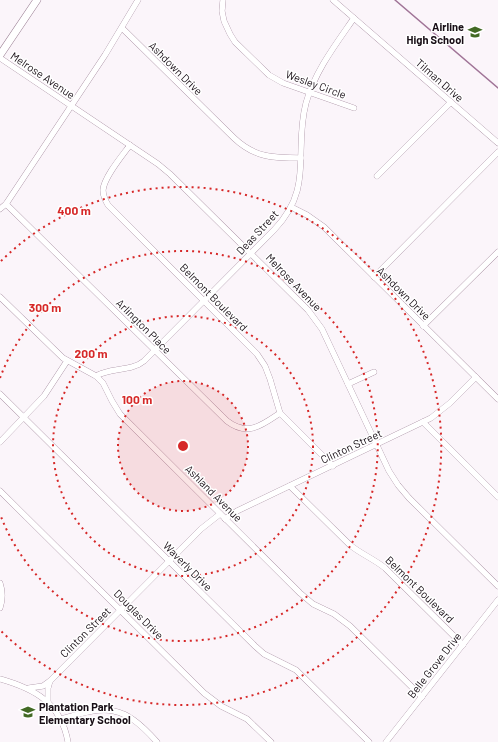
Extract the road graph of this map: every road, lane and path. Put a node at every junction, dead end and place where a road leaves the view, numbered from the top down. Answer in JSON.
{"nodes":[{"id":1,"x":37,"y":0,"type":"edge"},
{"id":2,"x":138,"y":0,"type":"edge"},
{"id":3,"x":223,"y":0,"type":"edge"},
{"id":4,"x":333,"y":0,"type":"edge"},
{"id":5,"x":354,"y":18,"type":"junction"},
{"id":6,"x":122,"y":28,"type":"junction"},
{"id":7,"x":0,"y":55,"type":"edge"},
{"id":8,"x":0,"y":58,"type":"edge"},
{"id":9,"x":309,"y":92,"type":"junction"},
{"id":10,"x":451,"y":102,"type":"junction"},
{"id":11,"x":71,"y":106,"type":"junction"},
{"id":12,"x":354,"y":108,"type":"dead end"},
{"id":13,"x":498,"y":143,"type":"edge"},
{"id":14,"x":130,"y":145,"type":"junction"},
{"id":15,"x":498,"y":152,"type":"edge"},
{"id":16,"x":301,"y":158,"type":"junction"},
{"id":17,"x":377,"y":176,"type":"dead end"},
{"id":18,"x":6,"y":204,"type":"junction"},
{"id":19,"x":291,"y":207,"type":"junction"},
{"id":20,"x":0,"y":209,"type":"edge"},
{"id":21,"x":498,"y":252,"type":"edge"},
{"id":22,"x":251,"y":253,"type":"junction"},
{"id":23,"x":374,"y":277,"type":"junction"},
{"id":24,"x":0,"y":297,"type":"edge"},
{"id":25,"x":204,"y":301,"type":"junction"},
{"id":26,"x":423,"y":326,"type":"junction"},
{"id":27,"x":155,"y":351,"type":"junction"},
{"id":28,"x":67,"y":361,"type":"junction"},
{"id":29,"x":374,"y":372,"type":"dead end"},
{"id":30,"x":96,"y":376,"type":"junction"},
{"id":31,"x":476,"y":378,"type":"junction"},
{"id":32,"x":348,"y":384,"type":"junction"},
{"id":33,"x":0,"y":394,"type":"edge"},
{"id":34,"x":498,"y":400,"type":"edge"},
{"id":35,"x":280,"y":413,"type":"junction"},
{"id":36,"x":24,"y":418,"type":"junction"},
{"id":37,"x":423,"y":422,"type":"junction"},
{"id":38,"x":0,"y":442,"type":"edge"},
{"id":39,"x":377,"y":445,"type":"junction"},
{"id":40,"x":333,"y":466,"type":"junction"},
{"id":41,"x":290,"y":486,"type":"junction"},
{"id":42,"x":0,"y":491,"type":"edge"},
{"id":43,"x":498,"y":497,"type":"edge"},
{"id":44,"x":220,"y":514,"type":"junction"},
{"id":45,"x":225,"y":519,"type":"junction"},
{"id":46,"x":169,"y":561,"type":"junction"},
{"id":47,"x":0,"y":583,"type":"edge"},
{"id":48,"x":498,"y":586,"type":"edge"},
{"id":49,"x":498,"y":600,"type":"edge"},
{"id":50,"x":0,"y":608,"type":"edge"},
{"id":51,"x":121,"y":610,"type":"junction"},
{"id":52,"x":462,"y":645,"type":"junction"},
{"id":53,"x":0,"y":679,"type":"edge"},
{"id":54,"x":50,"y":681,"type":"junction"},
{"id":55,"x":29,"y":688,"type":"junction"},
{"id":56,"x":422,"y":697,"type":"junction"},
{"id":57,"x":48,"y":702,"type":"junction"},
{"id":58,"x":61,"y":719,"type":"junction"},
{"id":59,"x":68,"y":742,"type":"edge"},
{"id":60,"x":157,"y":742,"type":"edge"},
{"id":61,"x":271,"y":742,"type":"edge"},
{"id":62,"x":369,"y":742,"type":"edge"},
{"id":63,"x":386,"y":742,"type":"edge"}],
"edges":[{"from":1,"to":7,"type":"main road"},
{"from":2,"to":6,"type":"street"},
{"from":3,"to":9,"type":"street","name":"Wesley Circle"},
{"from":4,"to":5,"type":"street","name":"Tilman Drive"},
{"from":5,"to":9,"type":"street","name":"Deas Street"},
{"from":5,"to":10,"type":"street","name":"Tilman Drive"},
{"from":6,"to":11,"type":"street"},
{"from":6,"to":16,"type":"street","name":"Ashdown Drive"},
{"from":8,"to":11,"type":"street","name":"Melrose Avenue"},
{"from":9,"to":12,"type":"street","name":"Wesley Circle"},
{"from":9,"to":16,"type":"street","name":"Deas Street"},
{"from":10,"to":13,"type":"street","name":"Tilman Drive"},
{"from":10,"to":17,"type":"street"},
{"from":11,"to":14,"type":"street","name":"Melrose Avenue"},
{"from":11,"to":18,"type":"street"},
{"from":14,"to":22,"type":"street","name":"Melrose Avenue"},
{"from":14,"to":25,"type":"street","name":"Belmont Boulevard"},
{"from":15,"to":23,"type":"street"},
{"from":16,"to":19,"type":"street","name":"Deas Street"},
{"from":18,"to":20,"type":"street"},
{"from":18,"to":27,"type":"street","name":"Arlington Place"},
{"from":19,"to":22,"type":"street","name":"Deas Street"},
{"from":19,"to":23,"type":"street","name":"Ashdown Drive"},
{"from":21,"to":26,"type":"street"},
{"from":22,"to":25,"type":"street","name":"Deas Street"},
{"from":22,"to":32,"type":"street","name":"Melrose Avenue"},
{"from":23,"to":26,"type":"street","name":"Ashdown Drive"},
{"from":24,"to":28,"type":"street","name":"Ashland Avenue"},
{"from":25,"to":27,"type":"street","name":"Deas Street"},
{"from":25,"to":35,"type":"street","name":"Belmont Boulevard"},
{"from":26,"to":31,"type":"street","name":"Ashdown Drive"},
{"from":27,"to":30,"type":"street","name":"Deas Street"},
{"from":27,"to":35,"type":"street","name":"Arlington Place"},
{"from":28,"to":30,"type":"street","name":"Ashland Avenue"},
{"from":28,"to":36,"type":"street"},
{"from":29,"to":32,"type":"street"},
{"from":30,"to":44,"type":"street","name":"Ashland Avenue"},
{"from":31,"to":34,"type":"street","name":"Ashdown Drive"},
{"from":31,"to":37,"type":"street","name":"Clinton Street"},
{"from":32,"to":39,"type":"street","name":"Melrose Avenue"},
{"from":33,"to":36,"type":"street","name":"Waverly Drive"},
{"from":35,"to":40,"type":"street","name":"Belmont Boulevard"},
{"from":36,"to":38,"type":"street"},
{"from":36,"to":46,"type":"street","name":"Waverly Drive"},
{"from":37,"to":39,"type":"street","name":"Clinton Street"},
{"from":37,"to":43,"type":"street"},
{"from":39,"to":40,"type":"street","name":"Clinton Street"},
{"from":39,"to":48,"type":"street","name":"Melrose Avenue"},
{"from":40,"to":41,"type":"street","name":"Clinton Street"},
{"from":41,"to":45,"type":"street","name":"Clinton Street"},
{"from":41,"to":52,"type":"street","name":"Belmont Boulevard"},
{"from":42,"to":51,"type":"street","name":"Douglas Drive"},
{"from":44,"to":45,"type":"street","name":"Ashland Avenue"},
{"from":44,"to":46,"type":"street","name":"Clinton Street"},
{"from":45,"to":56,"type":"street","name":"Ashland Avenue"},
{"from":46,"to":51,"type":"street","name":"Clinton Street"},
{"from":46,"to":62,"type":"street","name":"Waverly Drive"},
{"from":47,"to":50,"type":"street"},
{"from":49,"to":52,"type":"street","name":"Belle Grove Drive"},
{"from":51,"to":54,"type":"street","name":"Clinton Street"},
{"from":51,"to":61,"type":"street","name":"Douglas Drive"},
{"from":52,"to":56,"type":"street","name":"Belle Grove Drive"},
{"from":53,"to":55,"type":"street"},
{"from":54,"to":55,"type":"street","name":"Clinton Street"},
{"from":54,"to":57,"type":"street"},
{"from":55,"to":57,"type":"street"},
{"from":56,"to":63,"type":"street","name":"Belle Grove Drive"},
{"from":57,"to":58,"type":"street"},
{"from":58,"to":59,"type":"street"},
{"from":58,"to":60,"type":"street"}]}
